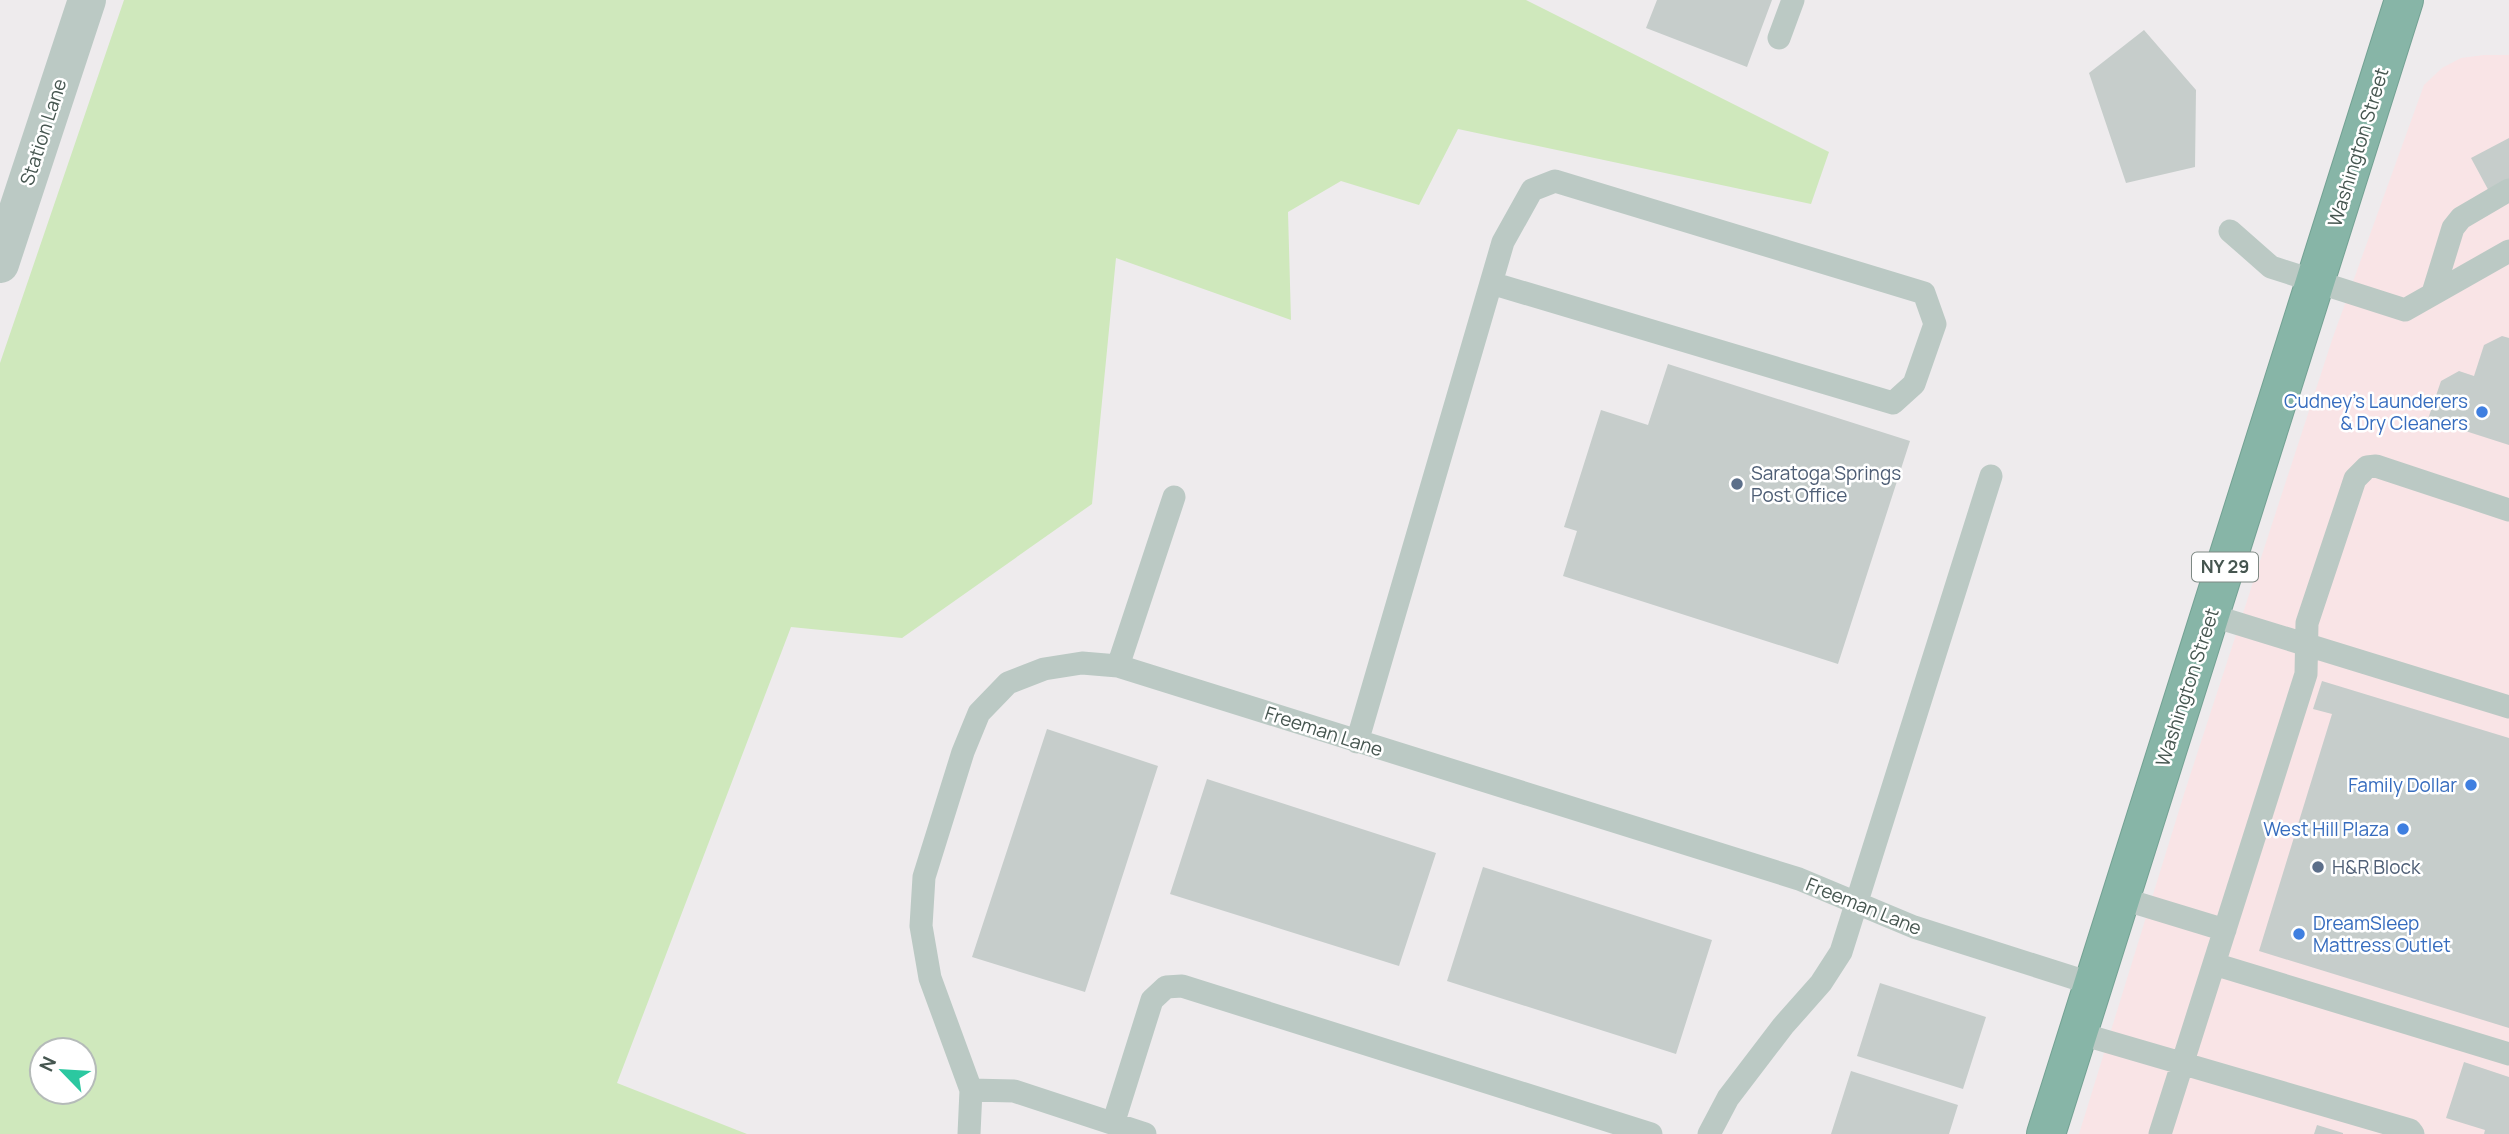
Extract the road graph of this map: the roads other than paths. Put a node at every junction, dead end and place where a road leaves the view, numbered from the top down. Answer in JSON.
{"nodes":[{"id":1,"x":87,"y":0,"type":"edge"},
{"id":2,"x":1793,"y":0,"type":"edge"},
{"id":3,"x":2404,"y":0,"type":"edge"},
{"id":4,"x":1779,"y":38,"type":"dead end"},
{"id":5,"x":2509,"y":190,"type":"edge"},
{"id":6,"x":2230,"y":232,"type":"dead end"},
{"id":7,"x":2509,"y":251,"type":"edge"},
{"id":8,"x":0,"y":264,"type":"edge"},
{"id":9,"x":2316,"y":282,"type":"junction"},
{"id":10,"x":1491,"y":283,"type":"junction"},
{"id":11,"x":2433,"y":293,"type":"junction"},
{"id":12,"x":1991,"y":476,"type":"dead end"},
{"id":13,"x":1174,"y":497,"type":"dead end"},
{"id":14,"x":2509,"y":510,"type":"edge"},
{"id":15,"x":2210,"y":615,"type":"junction"},
{"id":16,"x":2307,"y":645,"type":"junction"},
{"id":17,"x":1118,"y":666,"type":"junction"},
{"id":18,"x":2509,"y":707,"type":"edge"},
{"id":19,"x":1357,"y":742,"type":"junction"},
{"id":20,"x":2120,"y":898,"type":"junction"},
{"id":21,"x":1857,"y":903,"type":"junction"},
{"id":22,"x":2225,"y":930,"type":"junction"},
{"id":23,"x":2214,"y":964,"type":"junction"},
{"id":24,"x":2093,"y":984,"type":"junction"},
{"id":25,"x":2078,"y":1033,"type":"junction"},
{"id":26,"x":2509,"y":1054,"type":"edge"},
{"id":27,"x":2182,"y":1065,"type":"junction"},
{"id":28,"x":971,"y":1090,"type":"junction"},
{"id":29,"x":1113,"y":1124,"type":"junction"},
{"id":30,"x":969,"y":1134,"type":"edge"},
{"id":31,"x":1144,"y":1134,"type":"edge"},
{"id":32,"x":1651,"y":1134,"type":"edge"},
{"id":33,"x":1709,"y":1134,"type":"edge"},
{"id":34,"x":2046,"y":1134,"type":"edge"},
{"id":35,"x":2160,"y":1134,"type":"edge"},
{"id":36,"x":2413,"y":1134,"type":"edge"}],
"edges":[{"from":1,"to":8,"type":"street","name":"Station Lane"},
{"from":2,"to":4,"type":"lane"},
{"from":3,"to":9,"type":"highway","name":"Washington Street","number":"NY 29"},
{"from":5,"to":11,"type":"lane"},
{"from":6,"to":9,"type":"lane"},
{"from":7,"to":11,"type":"lane"},
{"from":9,"to":11,"type":"lane"},
{"from":9,"to":15,"type":"highway","name":"Washington Street","number":"NY 29"},
{"from":10,"to":10,"type":"lane"},
{"from":10,"to":19,"type":"lane"},
{"from":12,"to":21,"type":"lane"},
{"from":13,"to":17,"type":"lane"},
{"from":14,"to":16,"type":"lane"},
{"from":15,"to":16,"type":"lane"},
{"from":15,"to":20,"type":"highway","name":"Washington Street","number":"NY 29"},
{"from":16,"to":18,"type":"lane"},
{"from":16,"to":22,"type":"lane"},
{"from":17,"to":19,"type":"lane","name":"Freeman Lane"},
{"from":17,"to":28,"type":"lane","name":"Freeman Lane"},
{"from":19,"to":21,"type":"lane","name":"Freeman Lane"},
{"from":20,"to":22,"type":"lane"},
{"from":20,"to":24,"type":"highway","name":"Washington Street","number":"NY 29"},
{"from":21,"to":24,"type":"lane","name":"Freeman Lane"},
{"from":21,"to":33,"type":"lane"},
{"from":22,"to":23,"type":"lane"},
{"from":23,"to":26,"type":"lane"},
{"from":23,"to":27,"type":"lane"},
{"from":24,"to":25,"type":"highway","name":"Washington Street","number":"NY 29"},
{"from":25,"to":27,"type":"lane"},
{"from":25,"to":34,"type":"highway","name":"Washington Street","number":"NY 29"},
{"from":27,"to":35,"type":"lane"},
{"from":27,"to":36,"type":"lane"},
{"from":28,"to":29,"type":"lane"},
{"from":28,"to":30,"type":"lane","name":"Freeman Lane"},
{"from":29,"to":31,"type":"lane"},
{"from":29,"to":32,"type":"lane"}]}
